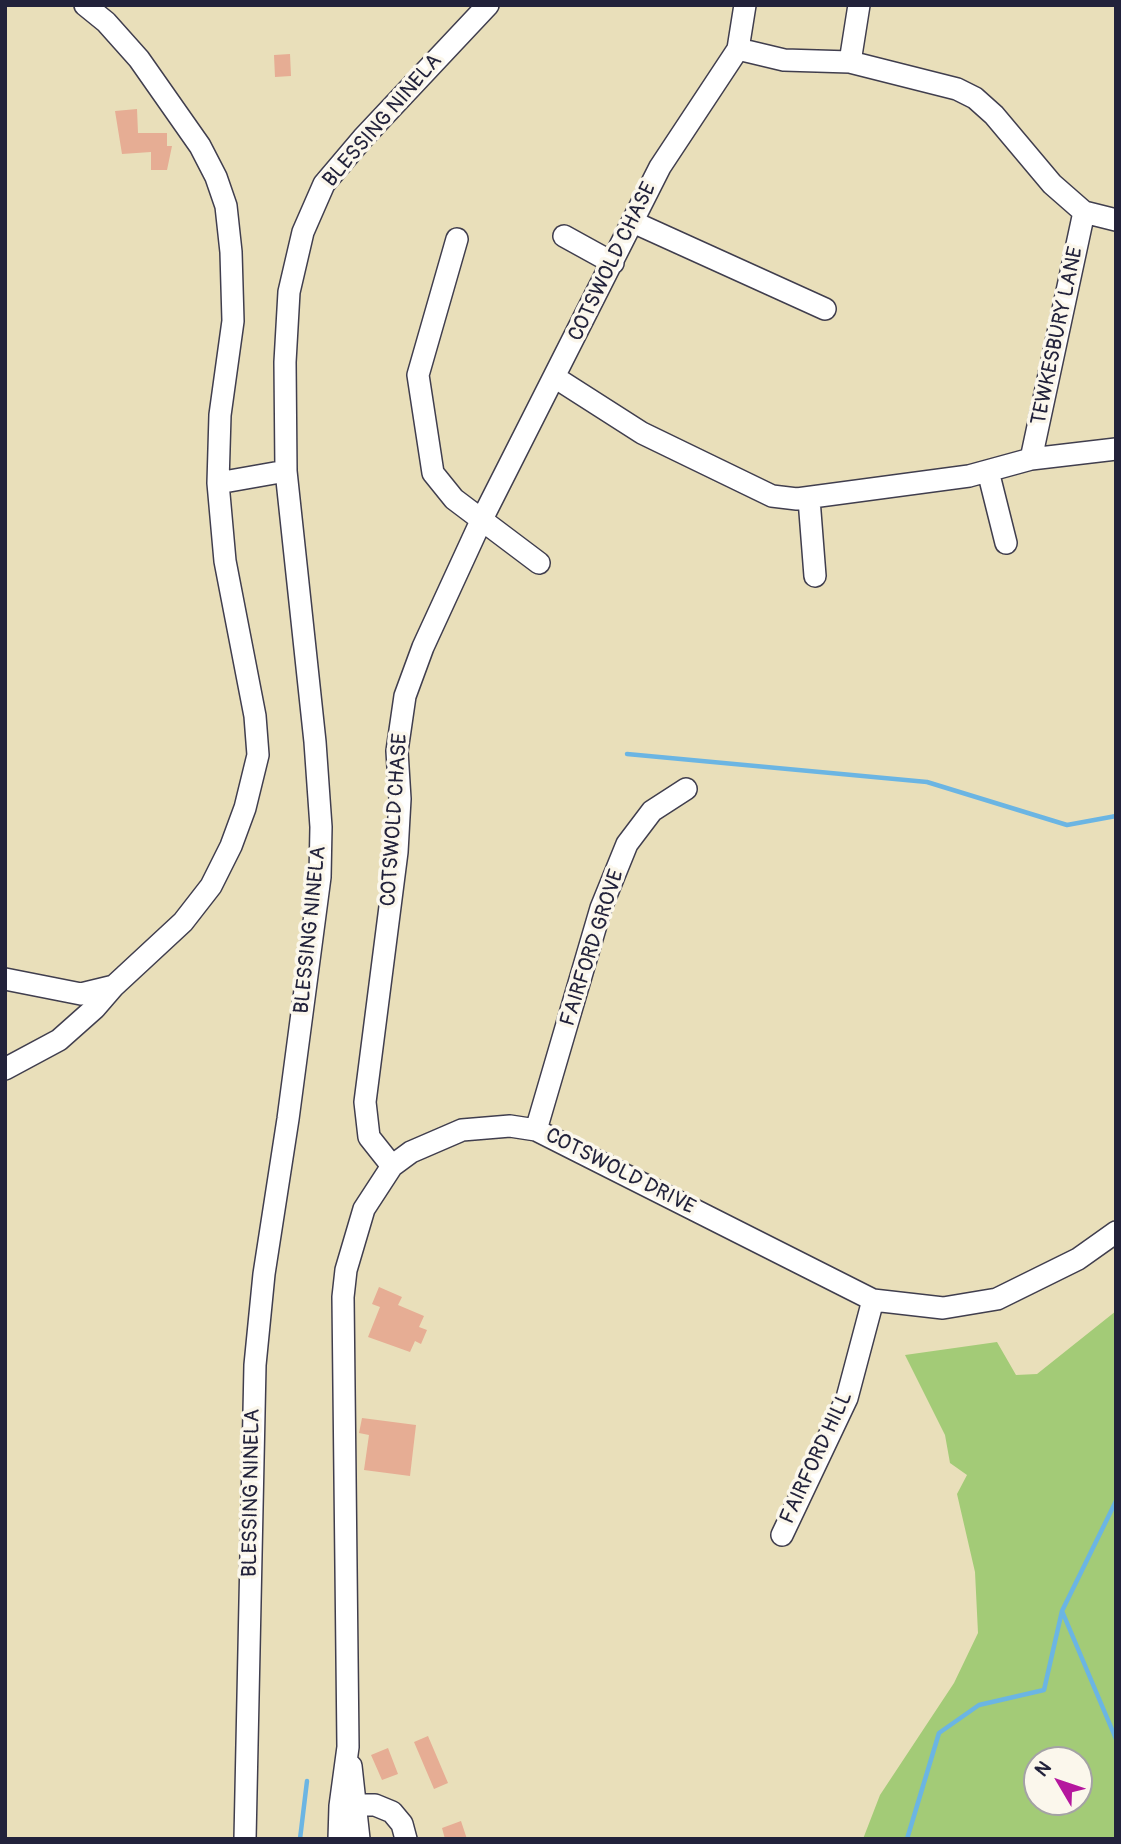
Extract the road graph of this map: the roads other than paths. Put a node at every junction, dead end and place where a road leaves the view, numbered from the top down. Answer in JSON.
{"nodes":[{"id":1,"x":85,"y":5,"type":"edge"},
{"id":2,"x":488,"y":5,"type":"edge"},
{"id":3,"x":745,"y":5,"type":"edge"},
{"id":4,"x":859,"y":5,"type":"edge"},
{"id":5,"x":737,"y":49,"type":"junction"},
{"id":6,"x":850,"y":62,"type":"junction"},
{"id":7,"x":1084,"y":212,"type":"junction"},
{"id":8,"x":1116,"y":220,"type":"edge"},
{"id":9,"x":633,"y":222,"type":"junction"},
{"id":10,"x":564,"y":236,"type":"dead end"},
{"id":11,"x":457,"y":239,"type":"dead end"},
{"id":12,"x":613,"y":263,"type":"junction"},
{"id":13,"x":825,"y":309,"type":"dead end"},
{"id":14,"x":556,"y":378,"type":"junction"},
{"id":15,"x":1116,"y":449,"type":"edge"},
{"id":16,"x":1031,"y":459,"type":"junction"},
{"id":17,"x":286,"y":471,"type":"junction"},
{"id":18,"x":988,"y":471,"type":"junction"},
{"id":19,"x":218,"y":483,"type":"junction"},
{"id":20,"x":809,"y":499,"type":"junction"},
{"id":21,"x":481,"y":521,"type":"junction"},
{"id":22,"x":1006,"y":543,"type":"dead end"},
{"id":23,"x":539,"y":563,"type":"dead end"},
{"id":24,"x":814,"y":576,"type":"dead end"},
{"id":25,"x":686,"y":789,"type":"dead end"},
{"id":26,"x":5,"y":979,"type":"edge"},
{"id":27,"x":114,"y":986,"type":"junction"},
{"id":28,"x":5,"y":1069,"type":"edge"},
{"id":29,"x":536,"y":1130,"type":"junction"},
{"id":30,"x":392,"y":1166,"type":"junction"},
{"id":31,"x":1116,"y":1232,"type":"edge"},
{"id":32,"x":873,"y":1300,"type":"junction"},
{"id":33,"x":782,"y":1535,"type":"dead end"},
{"id":34,"x":349,"y":1805,"type":"junction"},
{"id":35,"x":245,"y":1839,"type":"edge"},
{"id":36,"x":339,"y":1839,"type":"edge"},
{"id":37,"x":359,"y":1839,"type":"edge"},
{"id":38,"x":406,"y":1839,"type":"edge"}],
"edges":[{"from":1,"to":19,"type":"street"},
{"from":2,"to":17,"type":"street","name":"BLESSING NINELA"},
{"from":3,"to":5,"type":"street","name":"COTSWOLD CHASE"},
{"from":4,"to":6,"type":"street"},
{"from":5,"to":6,"type":"street"},
{"from":5,"to":9,"type":"street","name":"COTSWOLD CHASE"},
{"from":6,"to":7,"type":"street"},
{"from":7,"to":8,"type":"street"},
{"from":7,"to":16,"type":"street","name":"TEWKESBURY LANE"},
{"from":9,"to":12,"type":"street","name":"COTSWOLD CHASE"},
{"from":9,"to":13,"type":"street"},
{"from":10,"to":12,"type":"street"},
{"from":11,"to":21,"type":"street"},
{"from":12,"to":14,"type":"street","name":"COTSWOLD CHASE"},
{"from":14,"to":20,"type":"street"},
{"from":14,"to":21,"type":"street","name":"COTSWOLD CHASE"},
{"from":15,"to":16,"type":"street"},
{"from":16,"to":18,"type":"street"},
{"from":17,"to":19,"type":"street"},
{"from":17,"to":35,"type":"street","name":"BLESSING NINELA"},
{"from":18,"to":20,"type":"street"},
{"from":18,"to":22,"type":"street"},
{"from":19,"to":27,"type":"street"},
{"from":20,"to":24,"type":"street"},
{"from":21,"to":23,"type":"street"},
{"from":21,"to":30,"type":"street","name":"COTSWOLD CHASE"},
{"from":25,"to":29,"type":"street","name":"FAIRFORD GROVE"},
{"from":26,"to":27,"type":"street"},
{"from":27,"to":28,"type":"street"},
{"from":29,"to":30,"type":"street","name":"COTSWOLD DRIVE"},
{"from":29,"to":32,"type":"street","name":"COTSWOLD DRIVE"},
{"from":30,"to":34,"type":"street","name":"COTSWOLD DRIVE"},
{"from":31,"to":32,"type":"street","name":"COTSWOLD DRIVE"},
{"from":32,"to":33,"type":"street","name":"FAIRFORD HILL"},
{"from":34,"to":36,"type":"street","name":"COTSWOLD DRIVE"},
{"from":34,"to":37,"type":"street","name":"COTSWOLD DRIVE"},
{"from":34,"to":38,"type":"street"}]}
